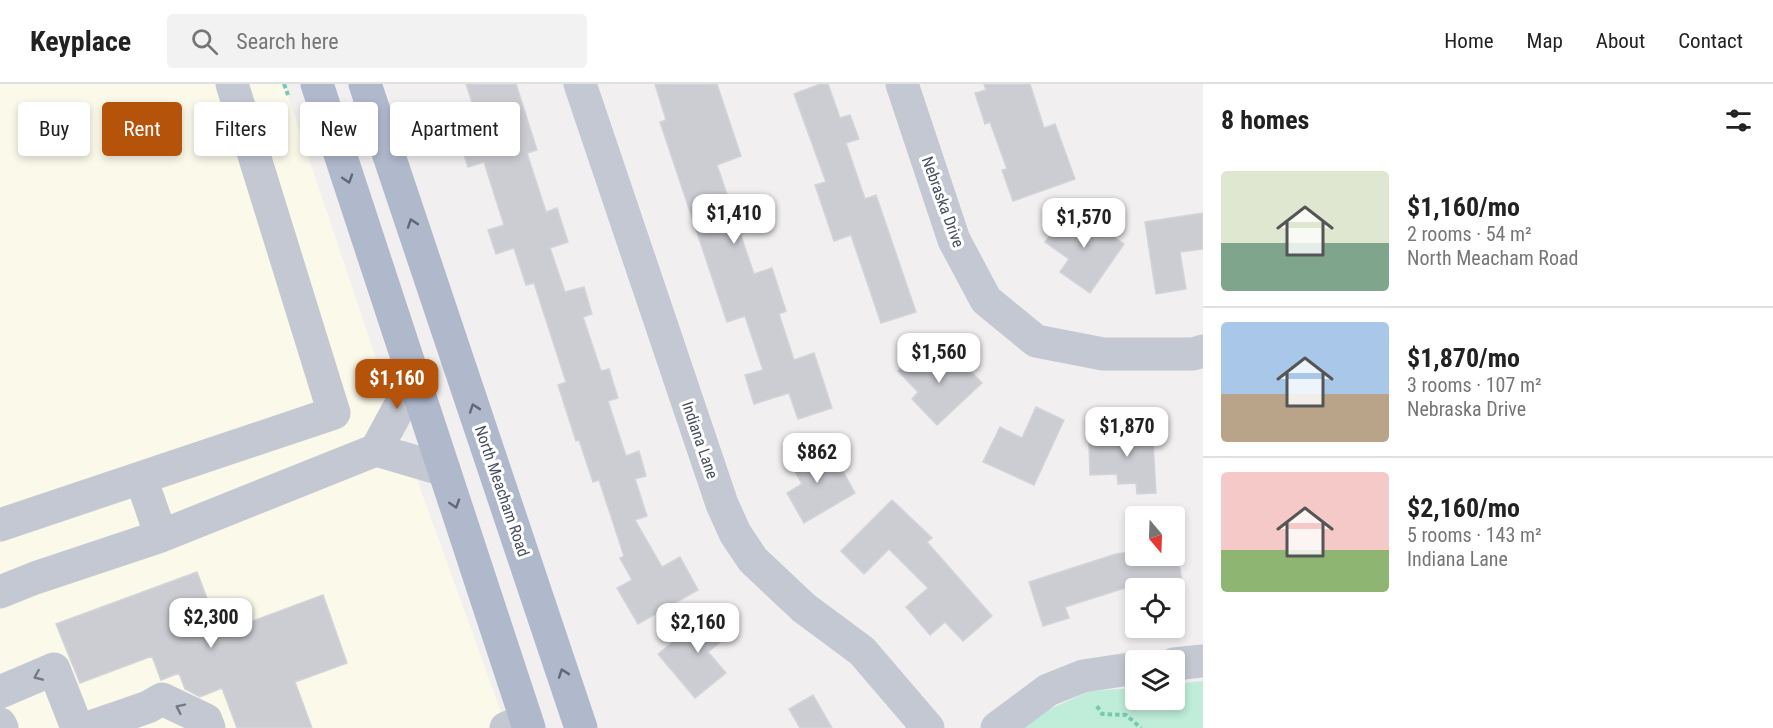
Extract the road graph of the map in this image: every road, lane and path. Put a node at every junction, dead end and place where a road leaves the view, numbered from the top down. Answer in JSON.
{"nodes":[{"id":1,"x":232,"y":84,"type":"edge"},
{"id":2,"x":317,"y":84,"type":"edge"},
{"id":3,"x":365,"y":84,"type":"edge"},
{"id":4,"x":580,"y":84,"type":"edge"},
{"id":5,"x":902,"y":84,"type":"edge"},
{"id":6,"x":1203,"y":351,"type":"edge"},
{"id":7,"x":414,"y":380,"type":"junction"},
{"id":8,"x":376,"y":450,"type":"junction"},
{"id":9,"x":444,"y":470,"type":"junction"},
{"id":10,"x":141,"y":478,"type":"junction"},
{"id":11,"x":0,"y":525,"type":"edge"},
{"id":12,"x":161,"y":536,"type":"junction"},
{"id":13,"x":0,"y":592,"type":"edge"},
{"id":14,"x":1203,"y":661,"type":"edge"},
{"id":15,"x":1185,"y":663,"type":"edge"},
{"id":16,"x":1125,"y":670,"type":"edge"},
{"id":17,"x":0,"y":692,"type":"edge"},
{"id":18,"x":1097,"y":706,"type":"dead end"},
{"id":19,"x":152,"y":717,"type":"edge"},
{"id":20,"x":520,"y":725,"type":"edge"},
{"id":21,"x":77,"y":728,"type":"edge"},
{"id":22,"x":87,"y":728,"type":"edge"},
{"id":23,"x":209,"y":728,"type":"edge"},
{"id":24,"x":581,"y":728,"type":"edge"},
{"id":25,"x":928,"y":728,"type":"edge"},
{"id":26,"x":997,"y":728,"type":"edge"},
{"id":27,"x":1141,"y":728,"type":"edge"}],
"edges":[{"from":1,"to":10,"type":"street"},
{"from":2,"to":7,"type":"main road","one_way":true},
{"from":24,"to":3,"type":"main road","name":"North Meacham Road","one_way":true},
{"from":4,"to":25,"type":"street","name":"Indiana Lane"},
{"from":5,"to":6,"type":"street","name":"Nebraska Drive"},
{"from":7,"to":8,"type":"street"},
{"from":7,"to":9,"type":"main road"},
{"from":8,"to":9,"type":"street"},
{"from":8,"to":12,"type":"street"},
{"from":9,"to":20,"type":"main road","one_way":true},
{"from":10,"to":11,"type":"street"},
{"from":10,"to":12,"type":"street"},
{"from":12,"to":13,"type":"street"},
{"from":14,"to":15,"type":"street"},
{"from":16,"to":26,"type":"street"},
{"from":21,"to":17,"type":"street","one_way":true},
{"from":18,"to":27,"type":"path"},
{"from":19,"to":22,"type":"street"},
{"from":23,"to":19,"type":"street","one_way":true}]}
